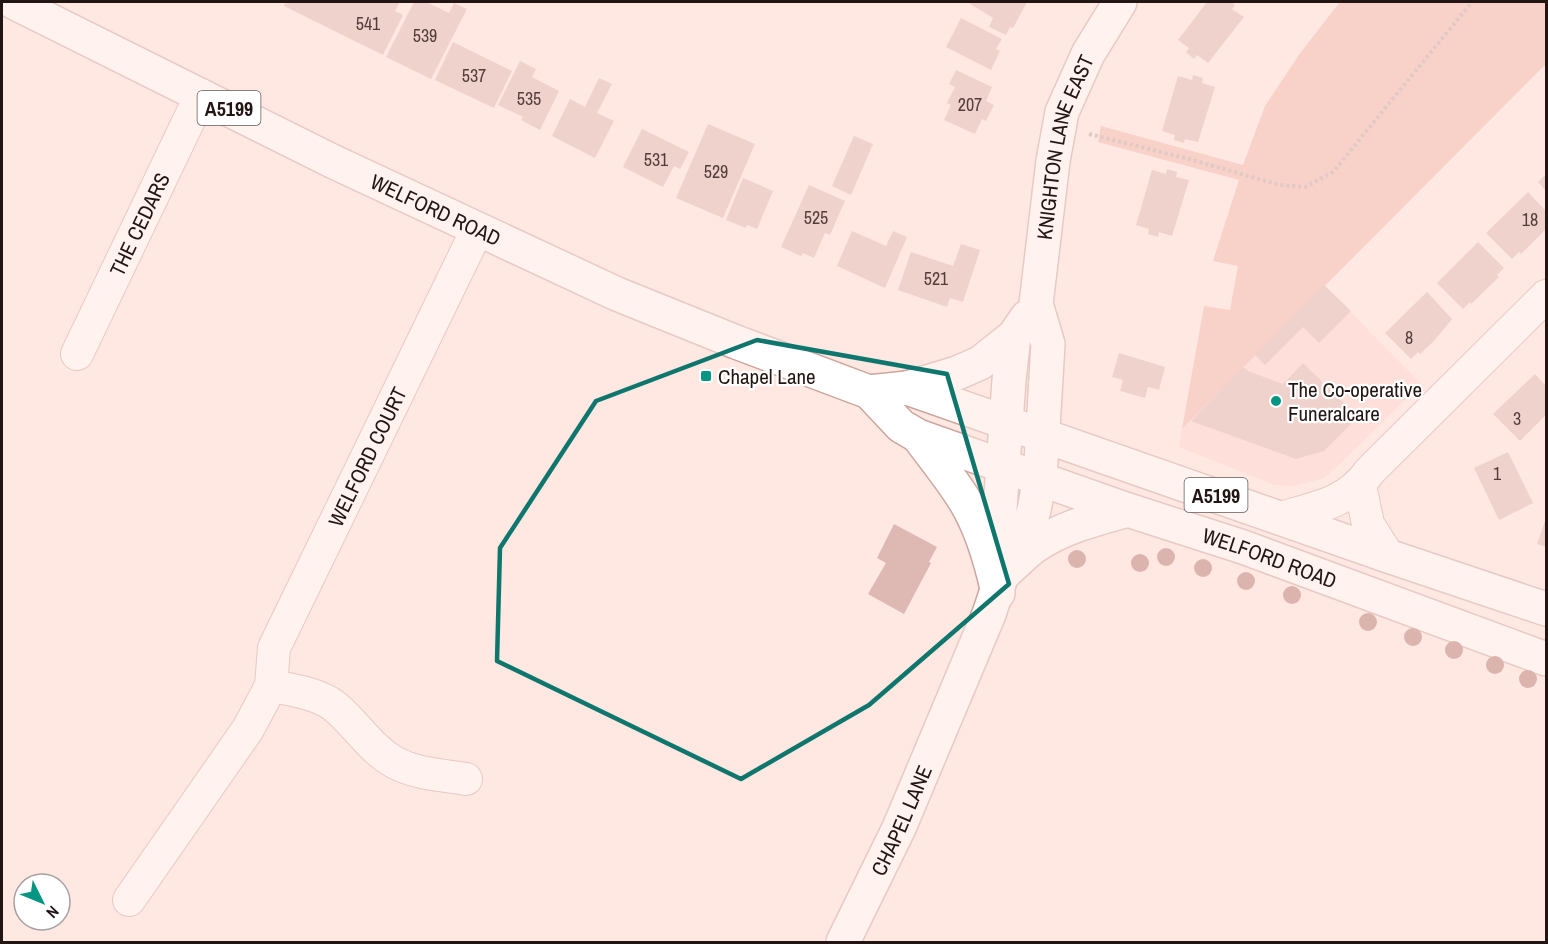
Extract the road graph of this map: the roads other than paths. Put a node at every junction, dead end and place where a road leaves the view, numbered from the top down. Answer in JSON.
{"nodes":[{"id":1,"x":13,"y":2,"type":"edge"},
{"id":2,"x":1120,"y":2,"type":"edge"},
{"id":3,"x":201,"y":94,"type":"junction"},
{"id":4,"x":477,"y":230,"type":"junction"},
{"id":5,"x":1546,"y":296,"type":"edge"},
{"id":6,"x":1036,"y":304,"type":"junction"},
{"id":7,"x":1014,"y":336,"type":"junction"},
{"id":8,"x":77,"y":354,"type":"dead end"},
{"id":9,"x":907,"y":388,"type":"junction"},
{"id":10,"x":869,"y":392,"type":"junction"},
{"id":11,"x":1006,"y":422,"type":"junction"},
{"id":12,"x":1043,"y":435,"type":"junction"},
{"id":13,"x":918,"y":436,"type":"junction"},
{"id":14,"x":1004,"y":466,"type":"junction"},
{"id":15,"x":1040,"y":478,"type":"junction"},
{"id":16,"x":1360,"y":485,"type":"junction"},
{"id":17,"x":1128,"y":510,"type":"junction"},
{"id":18,"x":1280,"y":518,"type":"junction"},
{"id":19,"x":1388,"y":556,"type":"junction"},
{"id":20,"x":1002,"y":576,"type":"junction"},
{"id":21,"x":1546,"y":609,"type":"edge"},
{"id":22,"x":1546,"y":659,"type":"edge"},
{"id":23,"x":271,"y":686,"type":"junction"},
{"id":24,"x":466,"y":779,"type":"dead end"},
{"id":25,"x":129,"y":900,"type":"dead end"},
{"id":26,"x":843,"y":942,"type":"edge"}],
"edges":[{"from":1,"to":3,"type":"main road","name":"WELFORD ROAD","number":"A5199"},
{"from":2,"to":6,"type":"main road","name":"KNIGHTON LANE EAST"},
{"from":3,"to":4,"type":"main road","name":"WELFORD ROAD","number":"A5199"},
{"from":3,"to":8,"type":"street","name":"THE CEDARS"},
{"from":4,"to":10,"type":"main road","name":"WELFORD ROAD","number":"A5199"},
{"from":4,"to":23,"type":"street","name":"WELFORD COURT"},
{"from":5,"to":16,"type":"street"},
{"from":6,"to":7,"type":"main road","name":"KNIGHTON LANE EAST"},
{"from":6,"to":12,"type":"main road","name":"KNIGHTON LANE EAST"},
{"from":7,"to":9,"type":"main road"},
{"from":7,"to":11,"type":"main road","name":"KNIGHTON LANE EAST"},
{"from":9,"to":10,"type":"main road","name":"WELFORD ROAD","number":"A5199"},
{"from":9,"to":11,"type":"main road","name":"WELFORD ROAD","number":"A5199"},
{"from":10,"to":13,"type":"main road","name":"WELFORD ROAD","number":"A5199"},
{"from":11,"to":12,"type":"main road","name":"WELFORD ROAD"},
{"from":11,"to":14,"type":"main road"},
{"from":12,"to":15,"type":"main road","name":"KNIGHTON LANE EAST"},
{"from":12,"to":18,"type":"main road","name":"WELFORD ROAD","number":"A5199"},
{"from":13,"to":14,"type":"main road","name":"WELFORD ROAD","number":"A5199"},
{"from":13,"to":20,"type":"main road"},
{"from":14,"to":15,"type":"main road","name":"WELFORD ROAD"},
{"from":14,"to":20,"type":"main road"},
{"from":15,"to":17,"type":"main road","name":"WELFORD ROAD","number":"A5199"},
{"from":15,"to":20,"type":"main road","name":"CHAPEL LANE"},
{"from":16,"to":18,"type":"street"},
{"from":16,"to":19,"type":"street"},
{"from":17,"to":20,"type":"main road"},
{"from":17,"to":22,"type":"main road","name":"WELFORD ROAD","number":"A5199"},
{"from":18,"to":19,"type":"main road","name":"WELFORD ROAD","number":"A5199"},
{"from":19,"to":21,"type":"main road","name":"WELFORD ROAD","number":"A5199"},
{"from":20,"to":26,"type":"main road","name":"CHAPEL LANE"},
{"from":23,"to":24,"type":"street"},
{"from":23,"to":25,"type":"street","name":"WELFORD COURT"}]}
